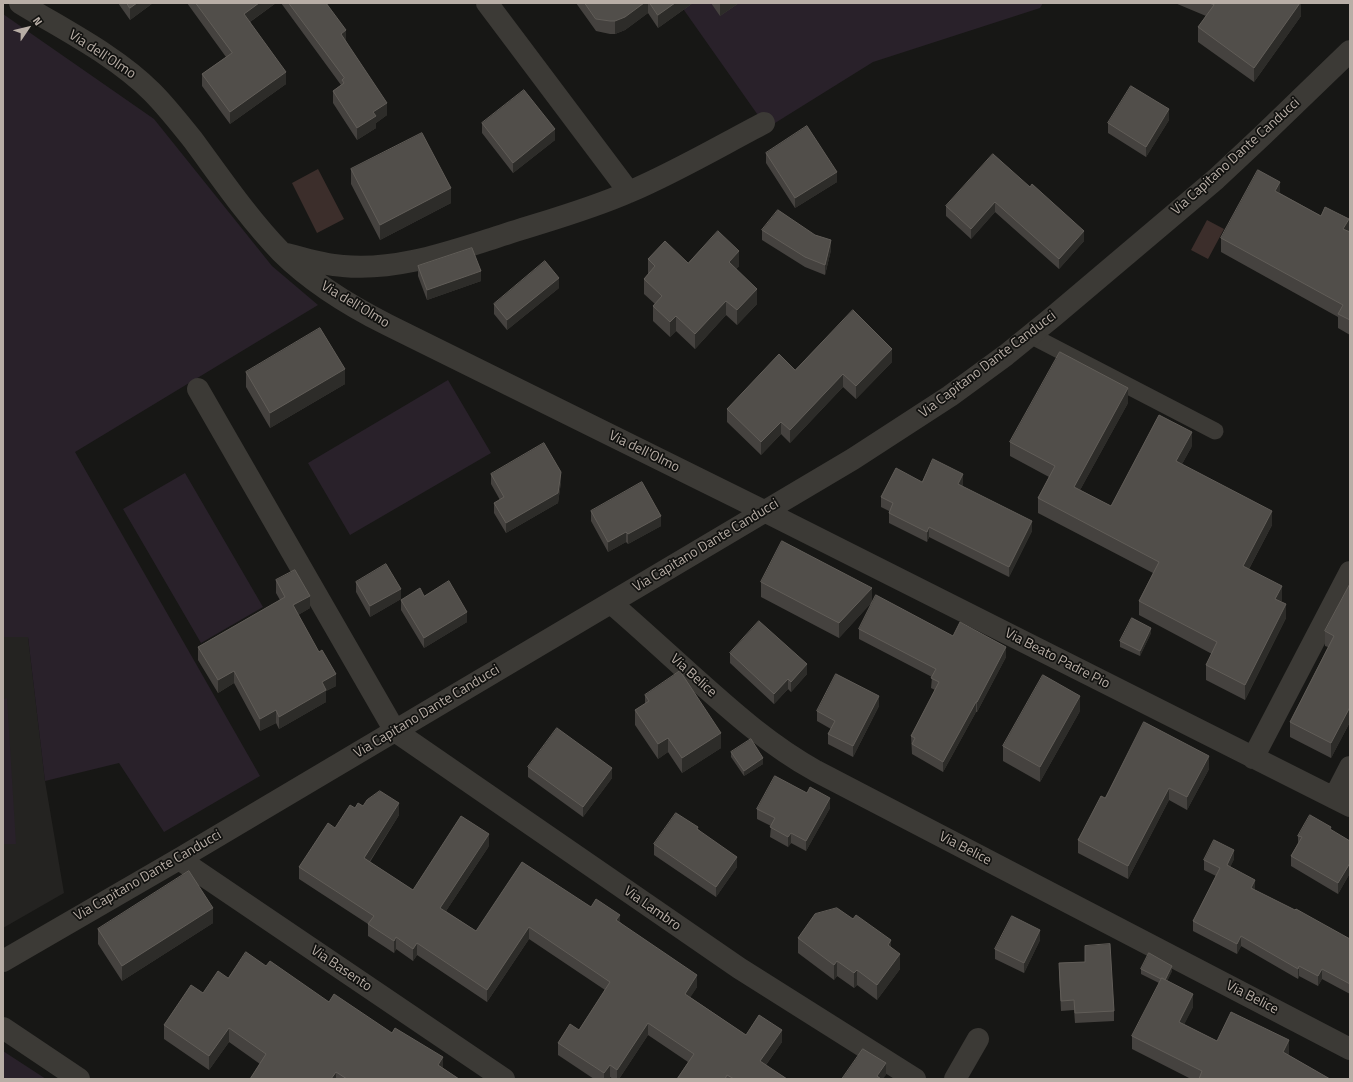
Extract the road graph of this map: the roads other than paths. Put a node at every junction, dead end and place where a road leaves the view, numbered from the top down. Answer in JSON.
{"nodes":[{"id":1,"x":20,"y":3,"type":"edge"},
{"id":2,"x":487,"y":3,"type":"edge"},
{"id":3,"x":1350,"y":51,"type":"edge"},
{"id":4,"x":764,"y":123,"type":"dead end"},
{"id":5,"x":629,"y":192,"type":"junction"},
{"id":6,"x":282,"y":253,"type":"junction"},
{"id":7,"x":1030,"y":335,"type":"junction"},
{"id":8,"x":198,"y":388,"type":"dead end"},
{"id":9,"x":1215,"y":431,"type":"dead end"},
{"id":10,"x":764,"y":511,"type":"junction"},
{"id":11,"x":1350,"y":572,"type":"edge"},
{"id":12,"x":611,"y":603,"type":"junction"},
{"id":13,"x":394,"y":731,"type":"junction"},
{"id":14,"x":1252,"y":758,"type":"junction"},
{"id":15,"x":1350,"y":767,"type":"edge"},
{"id":16,"x":1342,"y":802,"type":"edge"},
{"id":17,"x":179,"y":859,"type":"junction"},
{"id":18,"x":3,"y":961,"type":"edge"},
{"id":19,"x":3,"y":1028,"type":"edge"},
{"id":20,"x":978,"y":1039,"type":"dead end"},
{"id":21,"x":1350,"y":1049,"type":"edge"},
{"id":22,"x":79,"y":1079,"type":"edge"},
{"id":23,"x":504,"y":1079,"type":"edge"},
{"id":24,"x":915,"y":1079,"type":"edge"},
{"id":25,"x":955,"y":1079,"type":"edge"}],
"edges":[{"from":1,"to":6,"type":"street","name":"Via dell'Olmo"},
{"from":2,"to":5,"type":"street"},
{"from":3,"to":7,"type":"street","name":"Via Capitano Dante Canducci"},
{"from":4,"to":5,"type":"street"},
{"from":5,"to":6,"type":"street"},
{"from":6,"to":10,"type":"street","name":"Via dell'Olmo"},
{"from":7,"to":9,"type":"lane"},
{"from":7,"to":10,"type":"street","name":"Via Capitano Dante Canducci"},
{"from":8,"to":13,"type":"street"},
{"from":10,"to":12,"type":"street","name":"Via Capitano Dante Canducci"},
{"from":10,"to":14,"type":"street","name":"Via Beato Padre Pio"},
{"from":11,"to":14,"type":"street"},
{"from":12,"to":13,"type":"street","name":"Via Capitano Dante Canducci"},
{"from":12,"to":21,"type":"street","name":"Via Belice"},
{"from":13,"to":17,"type":"street","name":"Via Capitano Dante Canducci"},
{"from":13,"to":24,"type":"street","name":"Via Lambro"},
{"from":14,"to":16,"type":"street","name":"Via Beato Padre Pio"},
{"from":15,"to":16,"type":"street"},
{"from":17,"to":18,"type":"street","name":"Via Capitano Dante Canducci"},
{"from":17,"to":23,"type":"street","name":"Via Basento"},
{"from":19,"to":22,"type":"street"},
{"from":20,"to":25,"type":"street"}]}
